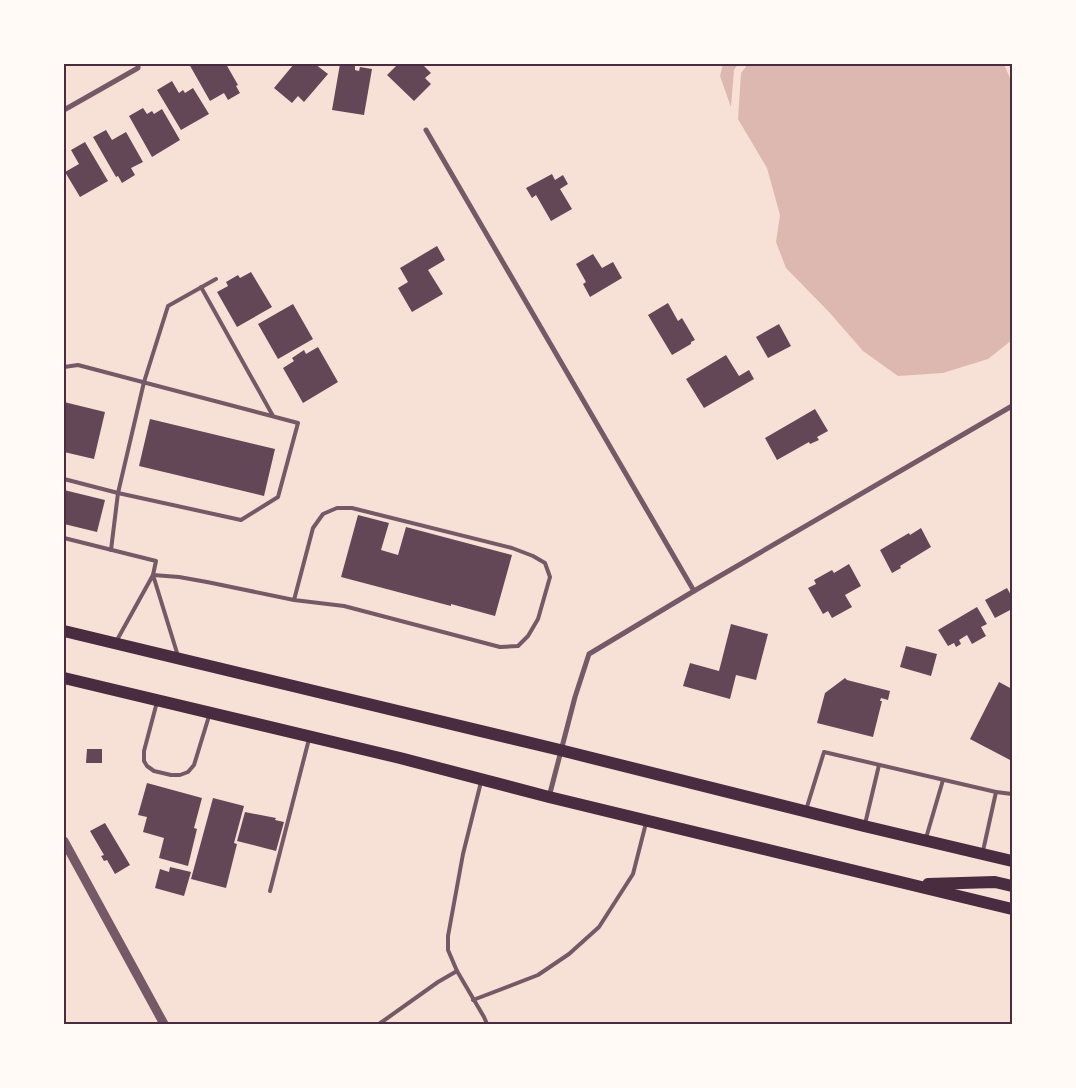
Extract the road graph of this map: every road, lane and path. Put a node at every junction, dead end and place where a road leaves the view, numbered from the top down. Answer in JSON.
{"nodes":[{"id":1,"x":138,"y":64,"type":"edge"},
{"id":2,"x":64,"y":110,"type":"edge"},
{"id":3,"x":426,"y":130,"type":"dead end"},
{"id":4,"x":216,"y":279,"type":"dead end"},
{"id":5,"x":201,"y":287,"type":"junction"},
{"id":6,"x":64,"y":367,"type":"edge"},
{"id":7,"x":144,"y":382,"type":"junction"},
{"id":8,"x":1012,"y":406,"type":"edge"},
{"id":9,"x":273,"y":416,"type":"junction"},
{"id":10,"x":64,"y":479,"type":"edge"},
{"id":11,"x":118,"y":493,"type":"junction"},
{"id":12,"x":64,"y":538,"type":"edge"},
{"id":13,"x":111,"y":550,"type":"junction"},
{"id":14,"x":153,"y":575,"type":"junction"},
{"id":15,"x":694,"y":591,"type":"junction"},
{"id":16,"x":294,"y":600,"type":"junction"},
{"id":17,"x":64,"y":631,"type":"edge"},
{"id":18,"x":115,"y":643,"type":"junction"},
{"id":19,"x":179,"y":658,"type":"junction"},
{"id":20,"x":64,"y":678,"type":"edge"},
{"id":21,"x":158,"y":701,"type":"junction"},
{"id":22,"x":210,"y":713,"type":"junction"},
{"id":23,"x":309,"y":737,"type":"junction"},
{"id":24,"x":560,"y":750,"type":"junction"},
{"id":25,"x":879,"y":765,"type":"junction"},
{"id":26,"x":482,"y":780,"type":"junction"},
{"id":27,"x":943,"y":780,"type":"junction"},
{"id":28,"x":996,"y":792,"type":"junction"},
{"id":29,"x":1012,"y":794,"type":"edge"},
{"id":30,"x":549,"y":797,"type":"junction"},
{"id":31,"x":806,"y":811,"type":"junction"},
{"id":32,"x":646,"y":820,"type":"junction"},
{"id":33,"x":864,"y":826,"type":"junction"},
{"id":34,"x":925,"y":840,"type":"junction"},
{"id":35,"x":64,"y":841,"type":"edge"},
{"id":36,"x":982,"y":854,"type":"junction"},
{"id":37,"x":1012,"y":861,"type":"edge"},
{"id":38,"x":913,"y":885,"type":"junction"},
{"id":39,"x":1012,"y":886,"type":"edge"},
{"id":40,"x":270,"y":891,"type":"dead end"},
{"id":41,"x":1012,"y":909,"type":"edge"},
{"id":42,"x":457,"y":971,"type":"junction"},
{"id":43,"x":473,"y":1000,"type":"junction"},
{"id":44,"x":164,"y":1024,"type":"edge"},
{"id":45,"x":379,"y":1024,"type":"edge"},
{"id":46,"x":487,"y":1024,"type":"edge"}],
"edges":[{"from":1,"to":2,"type":"street"},
{"from":3,"to":15,"type":"street"},
{"from":4,"to":5,"type":"lane"},
{"from":5,"to":7,"type":"lane"},
{"from":5,"to":9,"type":"lane"},
{"from":6,"to":7,"type":"lane"},
{"from":7,"to":9,"type":"lane"},
{"from":7,"to":11,"type":"lane"},
{"from":8,"to":15,"type":"street"},
{"from":9,"to":11,"type":"lane"},
{"from":10,"to":11,"type":"lane"},
{"from":11,"to":13,"type":"lane"},
{"from":12,"to":13,"type":"lane"},
{"from":13,"to":14,"type":"lane"},
{"from":14,"to":16,"type":"lane"},
{"from":14,"to":18,"type":"lane"},
{"from":14,"to":19,"type":"lane"},
{"from":15,"to":24,"type":"street"},
{"from":16,"to":16,"type":"lane"},
{"from":17,"to":18,"type":"main road"},
{"from":18,"to":19,"type":"main road"},
{"from":19,"to":24,"type":"main road"},
{"from":20,"to":21,"type":"main road"},
{"from":21,"to":22,"type":"main road"},
{"from":21,"to":22,"type":"lane"},
{"from":22,"to":23,"type":"main road"},
{"from":23,"to":26,"type":"main road"},
{"from":23,"to":40,"type":"lane"},
{"from":24,"to":30,"type":"street"},
{"from":24,"to":31,"type":"main road"},
{"from":25,"to":27,"type":"lane"},
{"from":25,"to":31,"type":"lane"},
{"from":25,"to":33,"type":"lane"},
{"from":26,"to":30,"type":"main road"},
{"from":26,"to":42,"type":"lane"},
{"from":27,"to":28,"type":"lane"},
{"from":27,"to":34,"type":"lane"},
{"from":28,"to":29,"type":"lane"},
{"from":28,"to":36,"type":"lane"},
{"from":30,"to":32,"type":"main road"},
{"from":31,"to":33,"type":"main road"},
{"from":32,"to":38,"type":"main road"},
{"from":32,"to":43,"type":"lane"},
{"from":33,"to":34,"type":"main road"},
{"from":34,"to":36,"type":"main road"},
{"from":35,"to":44,"type":"street"},
{"from":36,"to":37,"type":"main road"},
{"from":38,"to":39,"type":"main road"},
{"from":38,"to":41,"type":"main road"},
{"from":42,"to":43,"type":"lane"},
{"from":42,"to":45,"type":"lane"},
{"from":43,"to":46,"type":"lane"}]}
